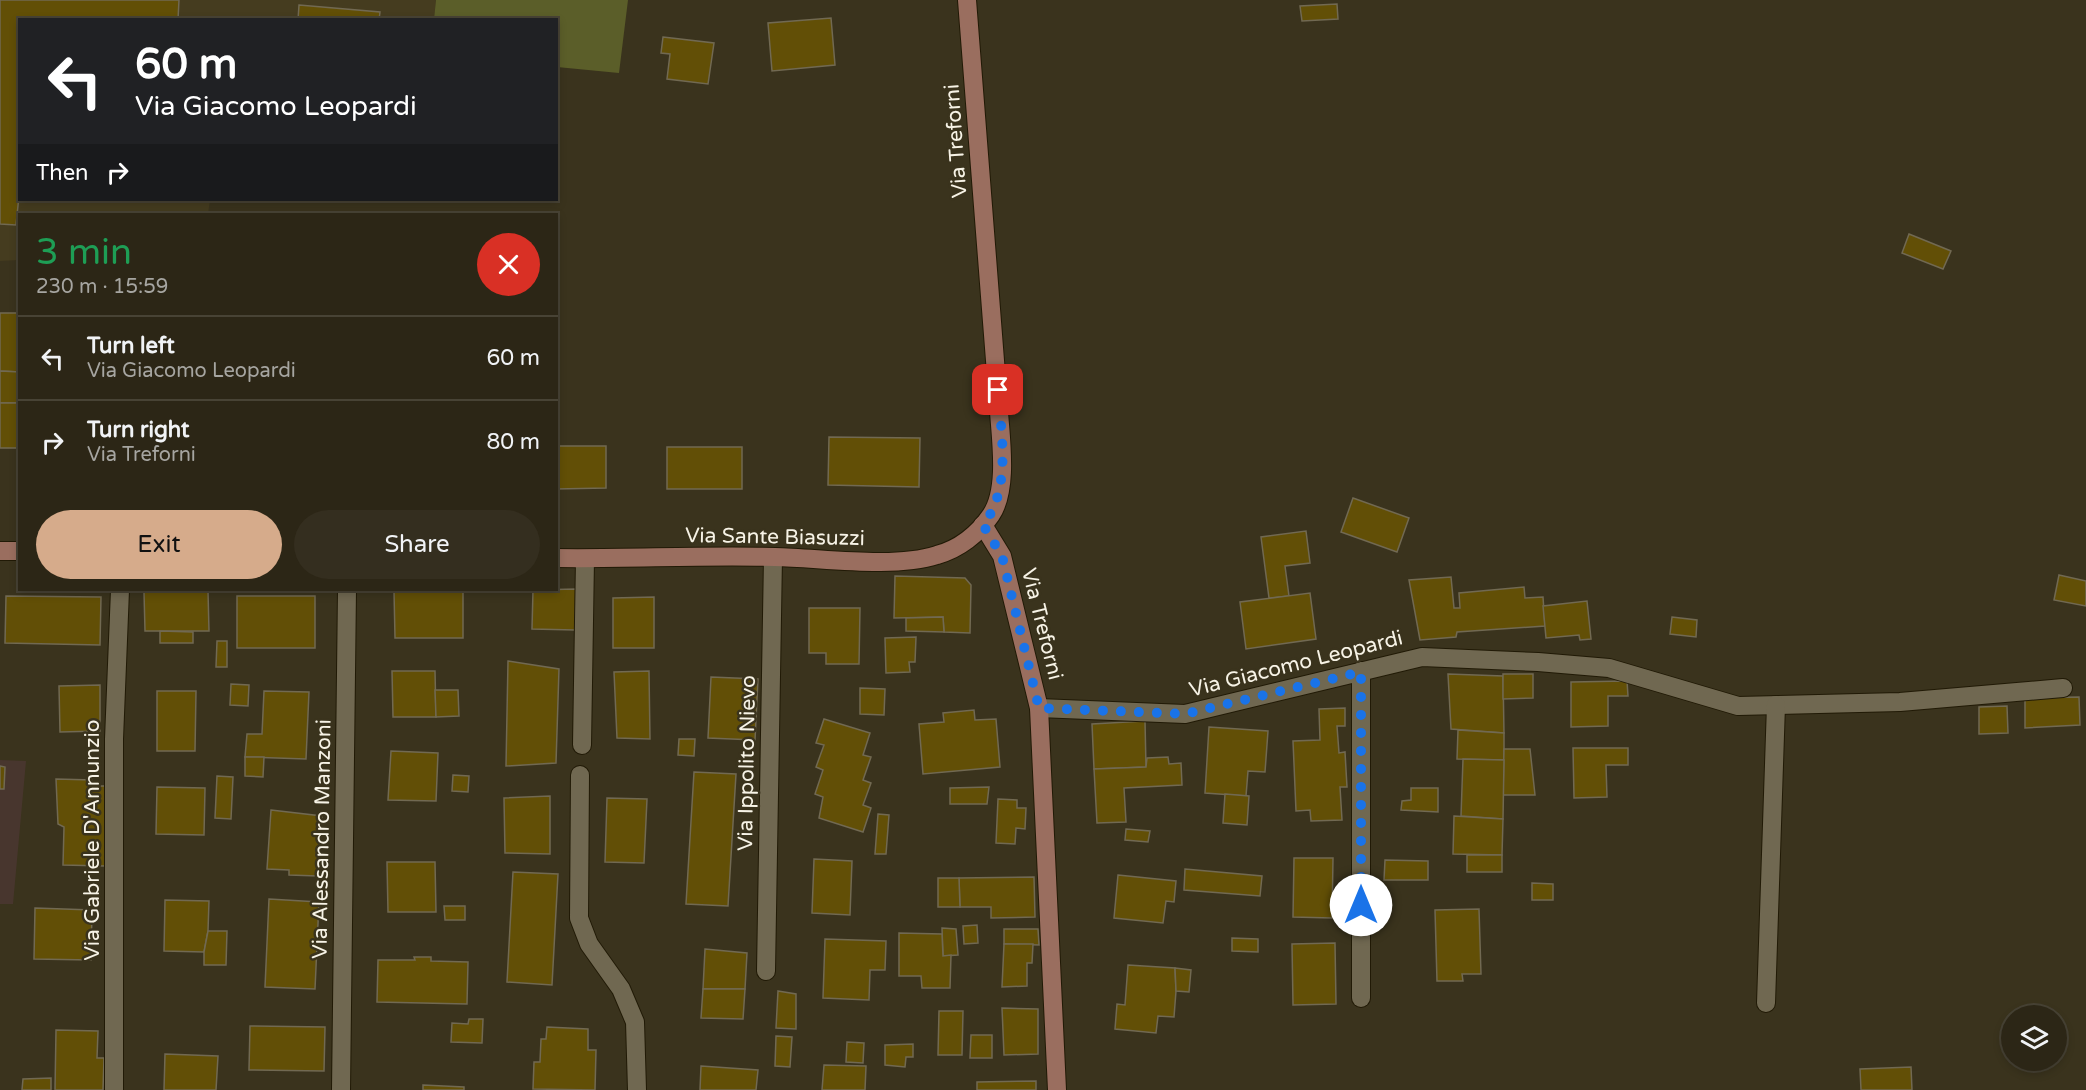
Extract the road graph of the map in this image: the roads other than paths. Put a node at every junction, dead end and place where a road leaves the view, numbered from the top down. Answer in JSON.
{"nodes":[{"id":1,"x":967,"y":0,"type":"edge"},
{"id":2,"x":983,"y":525,"type":"junction"},
{"id":3,"x":0,"y":551,"type":"edge"},
{"id":4,"x":18,"y":551,"type":"edge"},
{"id":5,"x":772,"y":557,"type":"junction"},
{"id":6,"x":558,"y":558,"type":"edge"},
{"id":7,"x":585,"y":559,"type":"junction"},
{"id":8,"x":120,"y":591,"type":"edge"},
{"id":9,"x":347,"y":591,"type":"edge"},
{"id":10,"x":1361,"y":672,"type":"junction"},
{"id":11,"x":2063,"y":688,"type":"dead end"},
{"id":12,"x":1776,"y":705,"type":"junction"},
{"id":13,"x":1039,"y":708,"type":"junction"},
{"id":14,"x":582,"y":745,"type":"dead end"},
{"id":15,"x":580,"y":775,"type":"dead end"},
{"id":16,"x":766,"y":971,"type":"dead end"},
{"id":17,"x":1361,"y":998,"type":"dead end"},
{"id":18,"x":1766,"y":1003,"type":"dead end"},
{"id":19,"x":114,"y":1090,"type":"edge"},
{"id":20,"x":341,"y":1090,"type":"edge"},
{"id":21,"x":637,"y":1090,"type":"edge"},
{"id":22,"x":1057,"y":1090,"type":"edge"}],
"edges":[{"from":1,"to":2,"type":"street","name":"Via Treforni"},
{"from":2,"to":5,"type":"street","name":"Via Sante Biasuzzi"},
{"from":2,"to":13,"type":"street","name":"Via Treforni"},
{"from":3,"to":4,"type":"street"},
{"from":5,"to":7,"type":"street","name":"Via Sante Biasuzzi"},
{"from":5,"to":16,"type":"street","name":"Via Ippolito Nievo"},
{"from":6,"to":7,"type":"street","name":"Via Sante Biasuzzi"},
{"from":7,"to":14,"type":"street"},
{"from":8,"to":19,"type":"street","name":"Via Gabriele D'Annunzio"},
{"from":9,"to":20,"type":"street","name":"Via Alessandro Manzoni"},
{"from":10,"to":12,"type":"street","name":"Via Giacomo Leopardi"},
{"from":10,"to":13,"type":"street","name":"Via Giacomo Leopardi"},
{"from":10,"to":17,"type":"street"},
{"from":11,"to":12,"type":"street","name":"Via Giacomo Leopardi"},
{"from":12,"to":18,"type":"street"},
{"from":13,"to":22,"type":"street","name":"Via Treforni"},
{"from":15,"to":21,"type":"street"}]}
